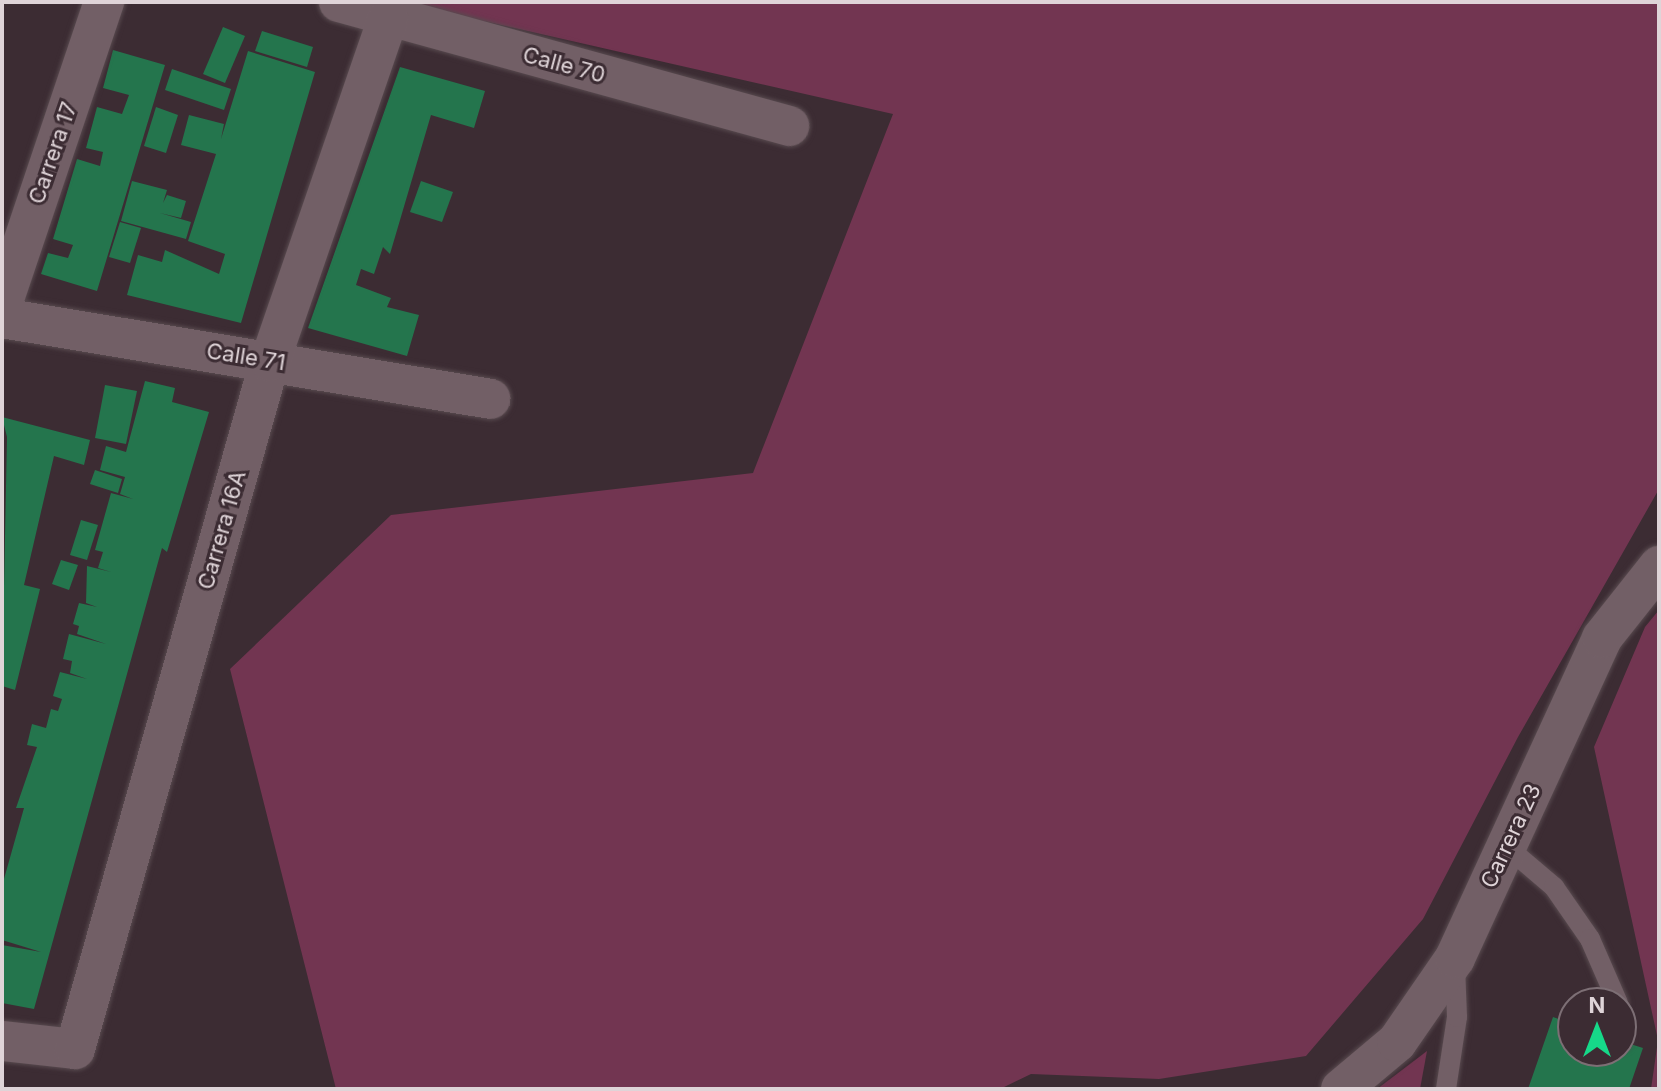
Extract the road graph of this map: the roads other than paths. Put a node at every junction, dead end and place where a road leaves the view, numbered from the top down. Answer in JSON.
{"nodes":[{"id":1,"x":104,"y":2,"type":"edge"},
{"id":2,"x":339,"y":2,"type":"edge"},
{"id":3,"x":388,"y":18,"type":"junction"},
{"id":4,"x":789,"y":126,"type":"dead end"},
{"id":5,"x":2,"y":305,"type":"edge"},
{"id":6,"x":2,"y":318,"type":"edge"},
{"id":7,"x":270,"y":361,"type":"junction"},
{"id":8,"x":490,"y":399,"type":"dead end"},
{"id":9,"x":1659,"y":566,"type":"edge"},
{"id":10,"x":1507,"y":847,"type":"junction"},
{"id":11,"x":1455,"y":958,"type":"junction"},
{"id":12,"x":1611,"y":987,"type":"edge"},
{"id":13,"x":2,"y":1041,"type":"edge"},
{"id":14,"x":1341,"y":1089,"type":"edge"},
{"id":15,"x":1446,"y":1089,"type":"edge"}],
"edges":[{"from":1,"to":5,"type":"street","name":"Carrera 17"},
{"from":2,"to":3,"type":"street","name":"Calle 70"},
{"from":3,"to":4,"type":"street","name":"Calle 70"},
{"from":3,"to":7,"type":"street","name":"Carrera 16A"},
{"from":6,"to":7,"type":"street","name":"Calle 71"},
{"from":7,"to":8,"type":"street","name":"Calle 71"},
{"from":7,"to":13,"type":"street","name":"Carrera 16A"},
{"from":9,"to":10,"type":"street","name":"Carrera 23"},
{"from":10,"to":11,"type":"street","name":"Carrera 23"},
{"from":10,"to":12,"type":"lane"},
{"from":11,"to":14,"type":"street","name":"Carrera 23"},
{"from":11,"to":15,"type":"lane"}]}
